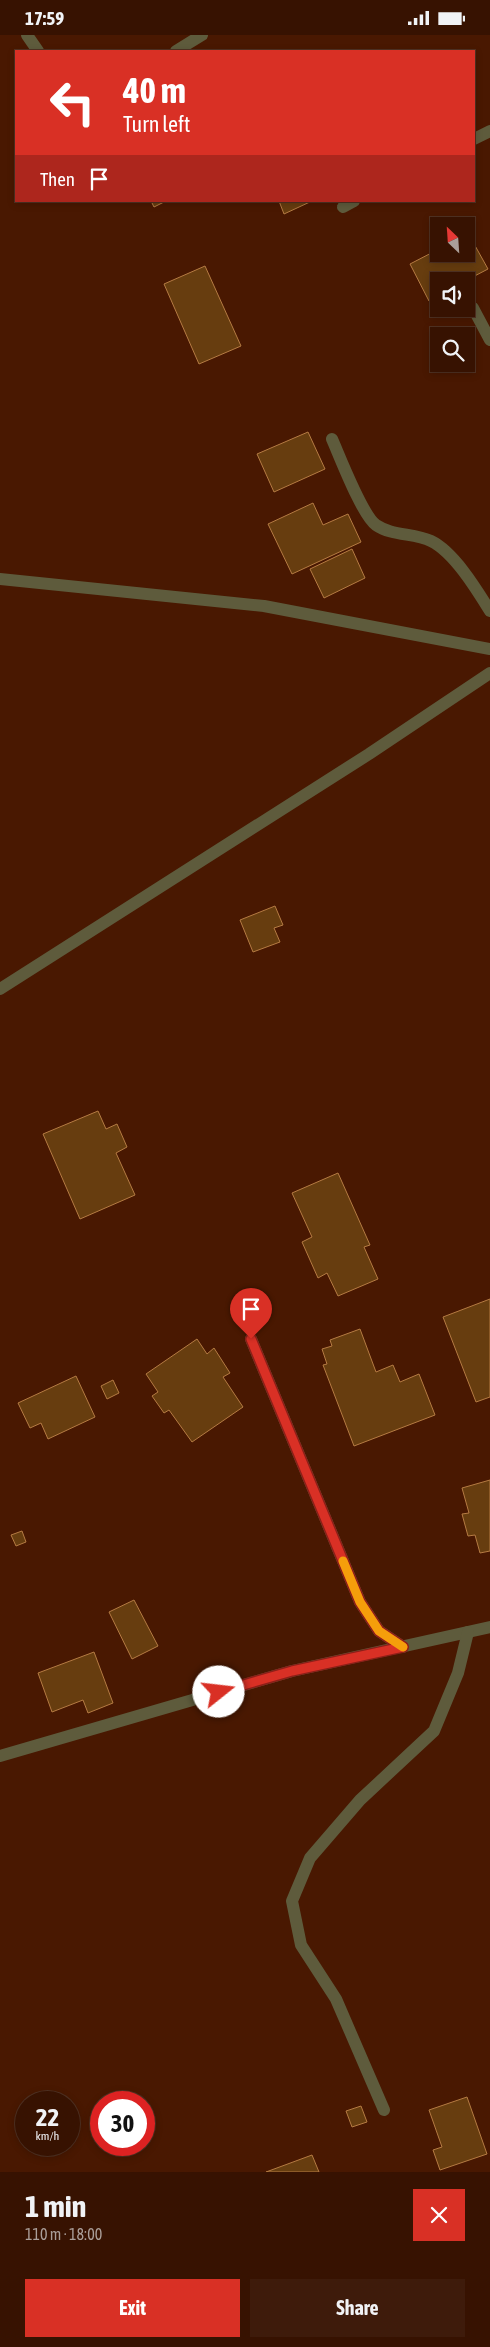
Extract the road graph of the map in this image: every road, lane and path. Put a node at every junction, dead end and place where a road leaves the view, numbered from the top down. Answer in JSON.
{"nodes":[{"id":1,"x":27,"y":35,"type":"edge"},
{"id":2,"x":202,"y":35,"type":"edge"},
{"id":3,"x":37,"y":50,"type":"edge"},
{"id":4,"x":178,"y":50,"type":"edge"},
{"id":5,"x":490,"y":131,"type":"edge"},
{"id":6,"x":475,"y":138,"type":"edge"},
{"id":7,"x":475,"y":312,"type":"edge"},
{"id":8,"x":490,"y":341,"type":"edge"},
{"id":9,"x":332,"y":439,"type":"dead end"},
{"id":10,"x":0,"y":579,"type":"edge"},
{"id":11,"x":490,"y":611,"type":"edge"},
{"id":12,"x":490,"y":649,"type":"edge"},
{"id":13,"x":490,"y":673,"type":"edge"},
{"id":14,"x":0,"y":989,"type":"edge"},
{"id":15,"x":251,"y":1339,"type":"dead end"},
{"id":16,"x":490,"y":1627,"type":"edge"},
{"id":17,"x":468,"y":1632,"type":"junction"},
{"id":18,"x":403,"y":1647,"type":"junction"},
{"id":19,"x":0,"y":1756,"type":"edge"},
{"id":20,"x":384,"y":2110,"type":"dead end"}],
"edges":[{"from":1,"to":3,"type":"street"},
{"from":2,"to":4,"type":"street"},
{"from":5,"to":6,"type":"street"},
{"from":7,"to":8,"type":"street"},
{"from":9,"to":11,"type":"street"},
{"from":10,"to":12,"type":"street"},
{"from":13,"to":14,"type":"street"},
{"from":15,"to":18,"type":"street"},
{"from":16,"to":17,"type":"street"},
{"from":17,"to":18,"type":"street"},
{"from":17,"to":20,"type":"street"},
{"from":18,"to":19,"type":"street"}]}
